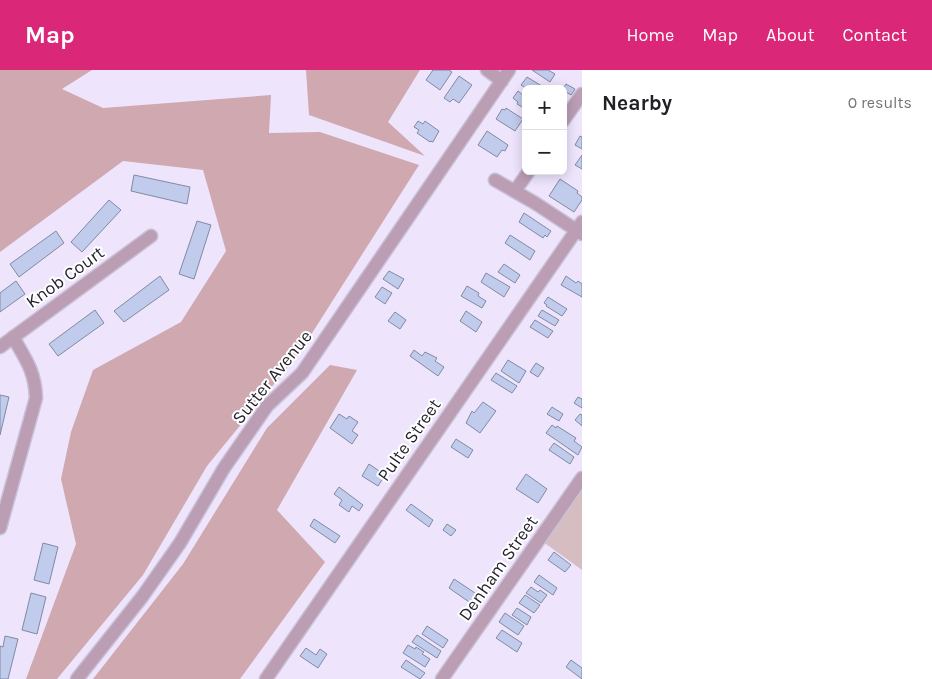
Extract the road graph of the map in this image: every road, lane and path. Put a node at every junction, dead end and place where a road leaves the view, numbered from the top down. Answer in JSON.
{"nodes":[{"id":1,"x":487,"y":70,"type":"edge"},
{"id":2,"x":505,"y":75,"type":"edge"},
{"id":3,"x":582,"y":94,"type":"edge"},
{"id":4,"x":567,"y":116,"type":"edge"},
{"id":5,"x":526,"y":175,"type":"edge"},
{"id":6,"x":495,"y":180,"type":"dead end"},
{"id":7,"x":515,"y":191,"type":"junction"},
{"id":8,"x":580,"y":228,"type":"edge"},
{"id":9,"x":151,"y":236,"type":"dead end"},
{"id":10,"x":13,"y":337,"type":"junction"},
{"id":11,"x":0,"y":346,"type":"edge"},
{"id":12,"x":582,"y":478,"type":"edge"},
{"id":13,"x":0,"y":528,"type":"edge"},
{"id":14,"x":77,"y":679,"type":"edge"},
{"id":15,"x":266,"y":679,"type":"edge"},
{"id":16,"x":442,"y":679,"type":"edge"}],
"edges":[{"from":1,"to":2,"type":"street"},
{"from":2,"to":14,"type":"street","name":"Sutter Avenue"},
{"from":3,"to":4,"type":"street"},
{"from":5,"to":7,"type":"street"},
{"from":6,"to":7,"type":"street"},
{"from":7,"to":8,"type":"street"},
{"from":8,"to":15,"type":"street","name":"Pulte Street"},
{"from":9,"to":10,"type":"street","name":"Knob Court"},
{"from":10,"to":11,"type":"street","name":"Knob Court"},
{"from":10,"to":13,"type":"street"},
{"from":12,"to":16,"type":"street","name":"Denham Street"}]}
